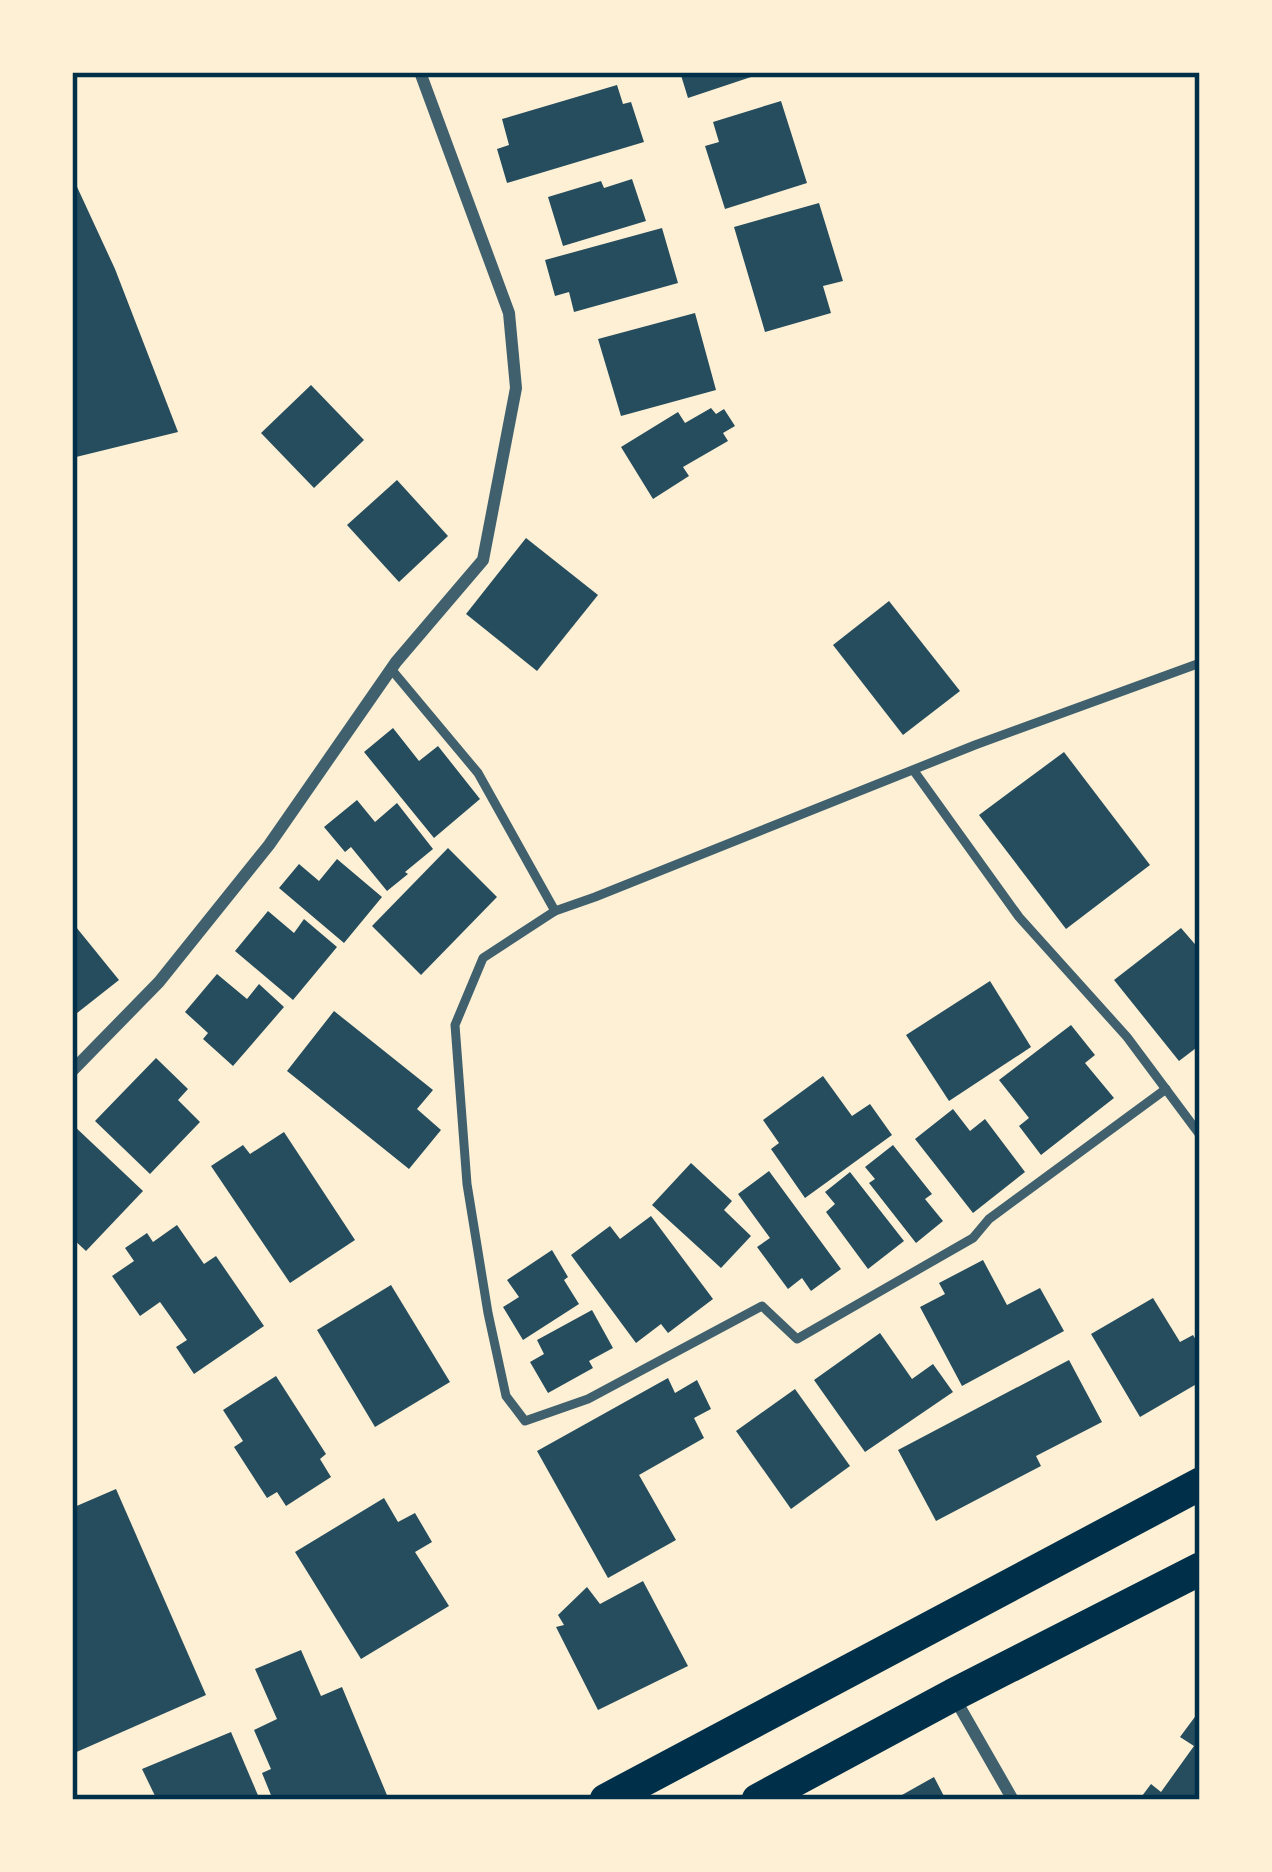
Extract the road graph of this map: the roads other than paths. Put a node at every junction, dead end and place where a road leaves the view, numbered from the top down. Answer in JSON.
{"nodes":[{"id":1,"x":420,"y":72,"type":"edge"},
{"id":2,"x":1200,"y":663,"type":"edge"},
{"id":3,"x":391,"y":669,"type":"junction"},
{"id":4,"x":914,"y":771,"type":"junction"},
{"id":5,"x":555,"y":911,"type":"junction"},
{"id":6,"x":72,"y":1071,"type":"edge"},
{"id":7,"x":1166,"y":1089,"type":"junction"},
{"id":8,"x":1200,"y":1135,"type":"edge"},
{"id":9,"x":1200,"y":1484,"type":"edge"},
{"id":10,"x":1200,"y":1569,"type":"edge"},
{"id":11,"x":953,"y":1695,"type":"junction"},
{"id":12,"x":606,"y":1800,"type":"edge"},
{"id":13,"x":758,"y":1800,"type":"edge"},
{"id":14,"x":1012,"y":1800,"type":"edge"}],
"edges":[{"from":1,"to":3,"type":"street"},
{"from":2,"to":4,"type":"lane"},
{"from":3,"to":5,"type":"lane"},
{"from":3,"to":6,"type":"street"},
{"from":4,"to":5,"type":"lane"},
{"from":4,"to":7,"type":"lane"},
{"from":5,"to":7,"type":"lane"},
{"from":7,"to":8,"type":"lane"},
{"from":9,"to":12,"type":"highway"},
{"from":10,"to":11,"type":"highway"},
{"from":11,"to":13,"type":"highway"},
{"from":11,"to":14,"type":"street"}]}
